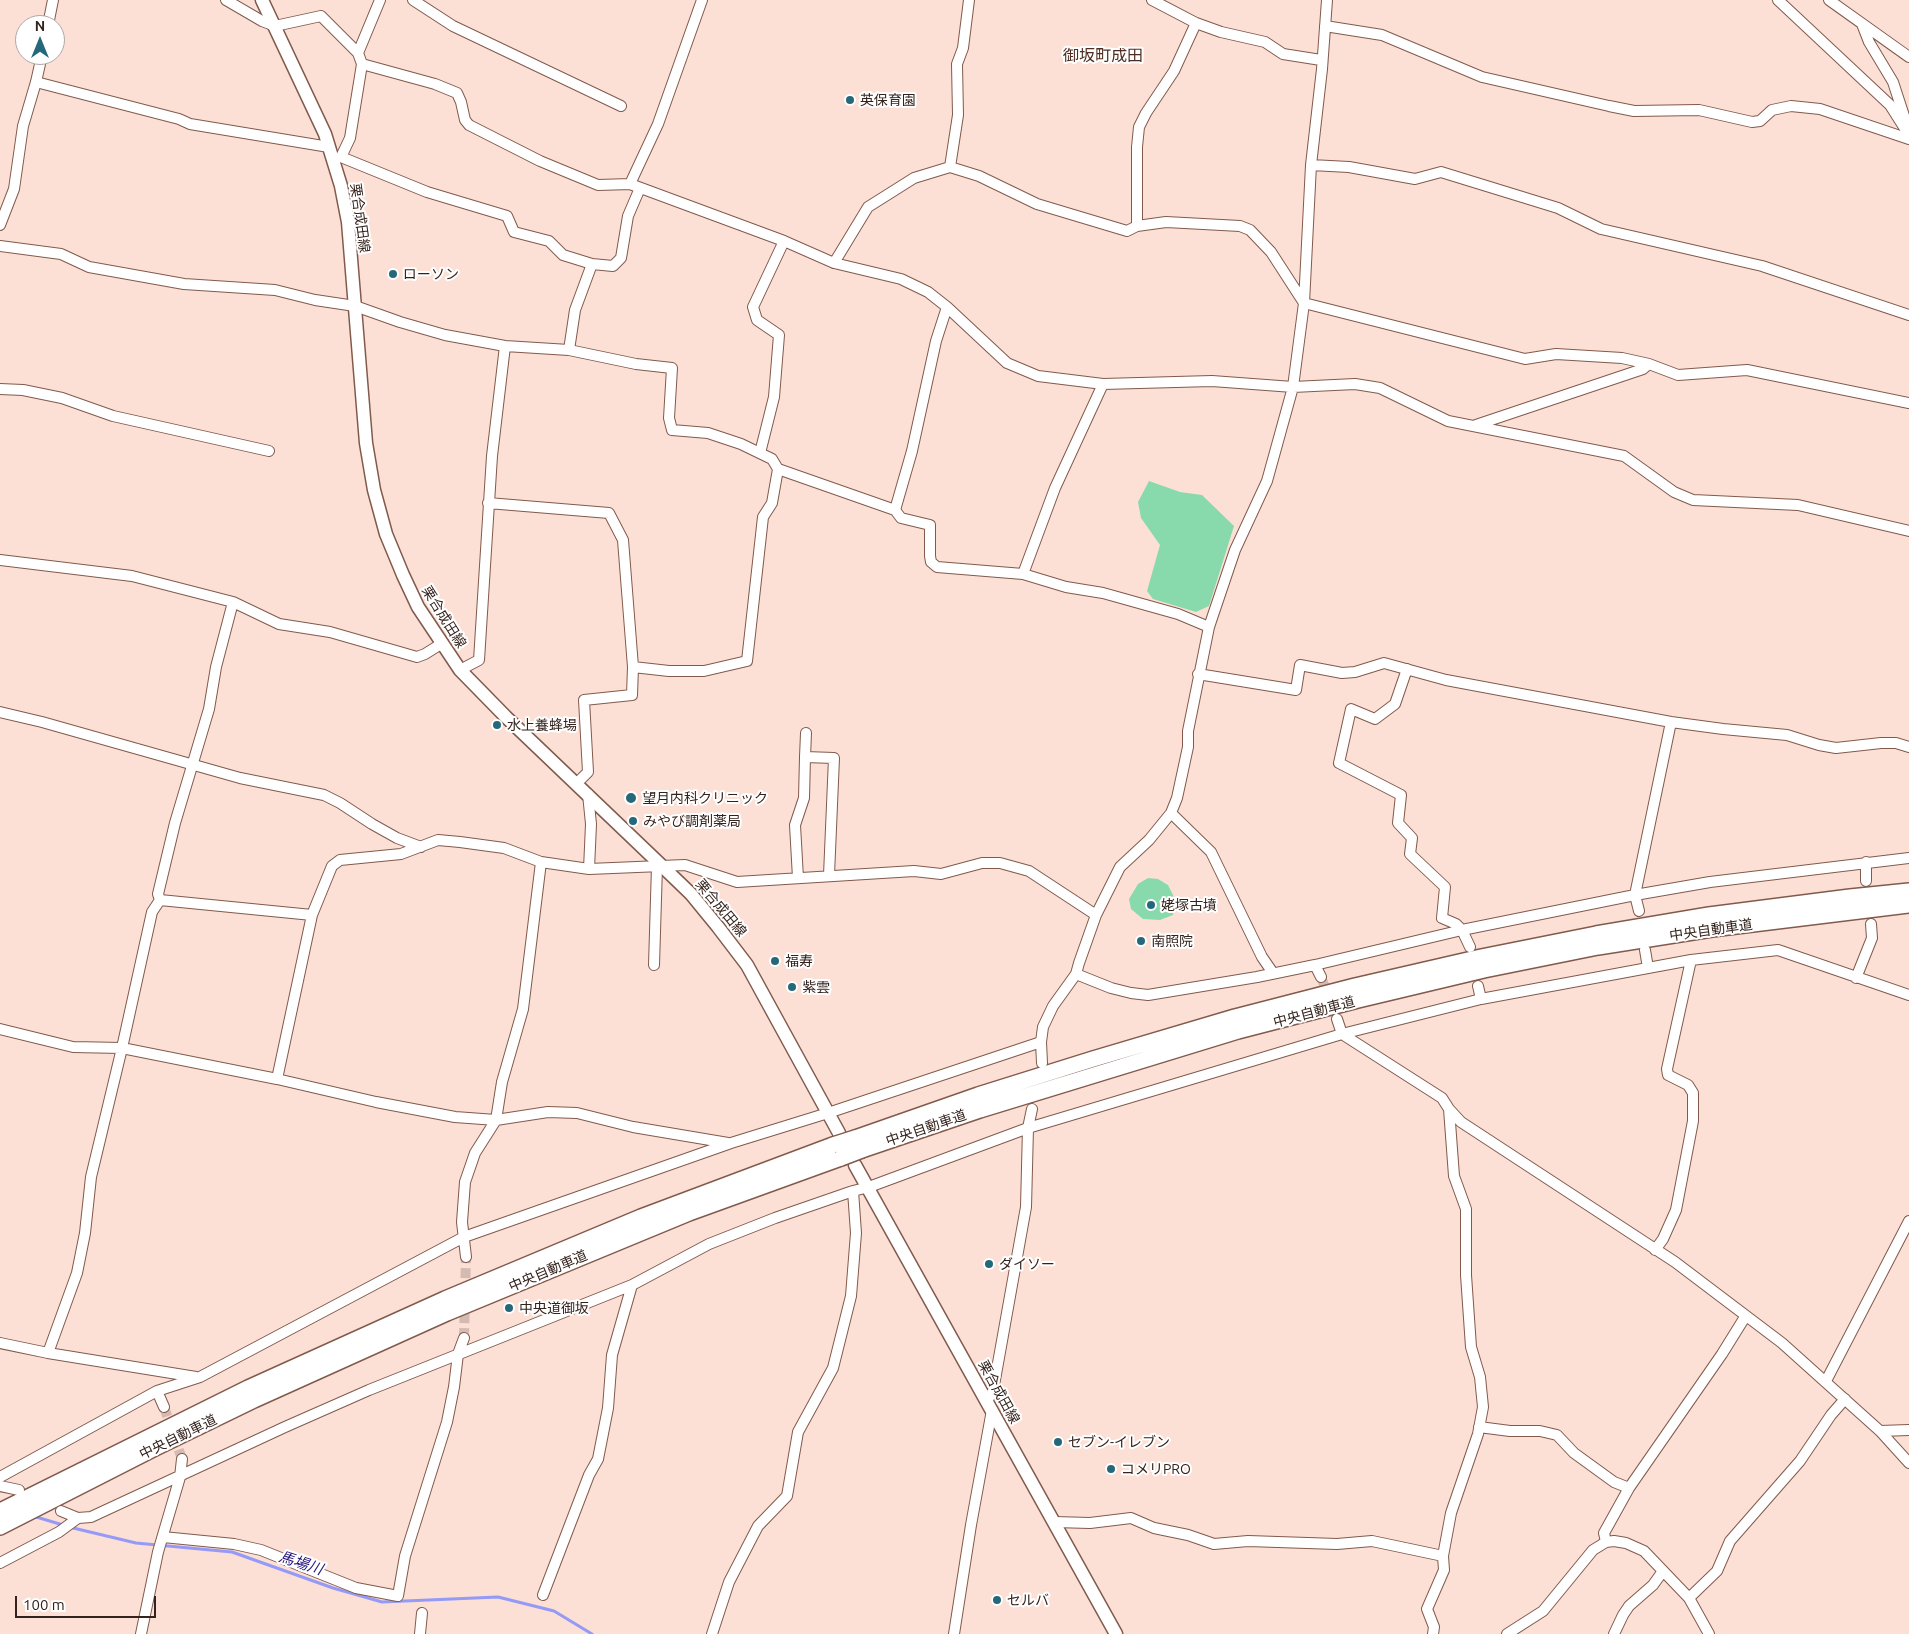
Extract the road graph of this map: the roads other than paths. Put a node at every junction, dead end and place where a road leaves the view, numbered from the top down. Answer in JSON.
{"nodes":[{"id":1,"x":53,"y":0,"type":"edge"},
{"id":2,"x":226,"y":0,"type":"edge"},
{"id":3,"x":262,"y":0,"type":"edge"},
{"id":4,"x":380,"y":0,"type":"edge"},
{"id":5,"x":413,"y":0,"type":"edge"},
{"id":6,"x":702,"y":0,"type":"edge"},
{"id":7,"x":969,"y":0,"type":"edge"},
{"id":8,"x":1152,"y":0,"type":"edge"},
{"id":9,"x":1326,"y":0,"type":"edge"},
{"id":10,"x":1778,"y":0,"type":"edge"},
{"id":11,"x":1829,"y":0,"type":"edge"},
{"id":12,"x":50,"y":15,"type":"edge"},
{"id":13,"x":1196,"y":23,"type":"junction"},
{"id":14,"x":1862,"y":24,"type":"junction"},
{"id":15,"x":275,"y":26,"type":"junction"},
{"id":16,"x":1325,"y":26,"type":"junction"},
{"id":17,"x":358,"y":53,"type":"junction"},
{"id":18,"x":1909,"y":57,"type":"edge"},
{"id":19,"x":1321,"y":60,"type":"junction"},
{"id":20,"x":362,"y":64,"type":"junction"},
{"id":21,"x":40,"y":65,"type":"edge"},
{"id":22,"x":36,"y":82,"type":"junction"},
{"id":23,"x":621,"y":106,"type":"dead end"},
{"id":24,"x":1909,"y":130,"type":"edge"},
{"id":25,"x":1909,"y":137,"type":"edge"},
{"id":26,"x":334,"y":153,"type":"junction"},
{"id":27,"x":1310,"y":165,"type":"junction"},
{"id":28,"x":950,"y":167,"type":"junction"},
{"id":29,"x":635,"y":186,"type":"junction"},
{"id":30,"x":0,"y":225,"type":"edge"},
{"id":31,"x":1137,"y":226,"type":"junction"},
{"id":32,"x":784,"y":241,"type":"junction"},
{"id":33,"x":0,"y":246,"type":"edge"},
{"id":34,"x":834,"y":263,"type":"junction"},
{"id":35,"x":592,"y":264,"type":"junction"},
{"id":36,"x":1304,"y":303,"type":"junction"},
{"id":37,"x":355,"y":306,"type":"junction"},
{"id":38,"x":947,"y":307,"type":"junction"},
{"id":39,"x":1909,"y":315,"type":"edge"},
{"id":40,"x":505,"y":346,"type":"junction"},
{"id":41,"x":569,"y":350,"type":"junction"},
{"id":42,"x":1649,"y":364,"type":"junction"},
{"id":43,"x":1103,"y":384,"type":"junction"},
{"id":44,"x":1293,"y":387,"type":"junction"},
{"id":45,"x":0,"y":389,"type":"edge"},
{"id":46,"x":1909,"y":403,"type":"edge"},
{"id":47,"x":1475,"y":425,"type":"junction"},
{"id":48,"x":269,"y":451,"type":"dead end"},
{"id":49,"x":760,"y":452,"type":"junction"},
{"id":50,"x":778,"y":469,"type":"junction"},
{"id":51,"x":488,"y":503,"type":"junction"},
{"id":52,"x":895,"y":510,"type":"junction"},
{"id":53,"x":1909,"y":531,"type":"edge"},
{"id":54,"x":0,"y":560,"type":"edge"},
{"id":55,"x":1023,"y":574,"type":"junction"},
{"id":56,"x":233,"y":602,"type":"junction"},
{"id":57,"x":1209,"y":627,"type":"junction"},
{"id":58,"x":442,"y":644,"type":"junction"},
{"id":59,"x":633,"y":667,"type":"junction"},
{"id":60,"x":1407,"y":669,"type":"junction"},
{"id":61,"x":460,"y":670,"type":"junction"},
{"id":62,"x":1198,"y":674,"type":"junction"},
{"id":63,"x":0,"y":712,"type":"edge"},
{"id":64,"x":1671,"y":722,"type":"junction"},
{"id":65,"x":806,"y":733,"type":"dead end"},
{"id":66,"x":1909,"y":747,"type":"edge"},
{"id":67,"x":805,"y":757,"type":"junction"},
{"id":68,"x":192,"y":765,"type":"junction"},
{"id":69,"x":577,"y":783,"type":"junction"},
{"id":70,"x":588,"y":794,"type":"junction"},
{"id":71,"x":1171,"y":813,"type":"junction"},
{"id":72,"x":421,"y":847,"type":"junction"},
{"id":73,"x":1909,"y":858,"type":"edge"},
{"id":74,"x":541,"y":862,"type":"junction"},
{"id":75,"x":1866,"y":862,"type":"junction"},
{"id":76,"x":660,"y":866,"type":"junction"},
{"id":77,"x":589,"y":869,"type":"junction"},
{"id":78,"x":829,"y":875,"type":"junction"},
{"id":79,"x":798,"y":878,"type":"junction"},
{"id":80,"x":1866,"y":880,"type":"dead end"},
{"id":81,"x":1909,"y":891,"type":"edge"},
{"id":82,"x":1635,"y":895,"type":"junction"},
{"id":83,"x":160,"y":900,"type":"junction"},
{"id":84,"x":1909,"y":905,"type":"edge"},
{"id":85,"x":1639,"y":911,"type":"dead end"},
{"id":86,"x":312,"y":915,"type":"junction"},
{"id":87,"x":1096,"y":915,"type":"junction"},
{"id":88,"x":1871,"y":924,"type":"dead end"},
{"id":89,"x":1462,"y":930,"type":"junction"},
{"id":90,"x":1470,"y":947,"type":"dead end"},
{"id":91,"x":1645,"y":950,"type":"dead end"},
{"id":92,"x":1691,"y":960,"type":"junction"},
{"id":93,"x":654,"y":965,"type":"dead end"},
{"id":94,"x":1315,"y":965,"type":"junction"},
{"id":95,"x":1648,"y":968,"type":"junction"},
{"id":96,"x":1273,"y":973,"type":"junction"},
{"id":97,"x":1076,"y":974,"type":"junction"},
{"id":98,"x":1321,"y":977,"type":"tunnel mouth"},
{"id":99,"x":1856,"y":978,"type":"junction"},
{"id":100,"x":1478,"y":986,"type":"dead end"},
{"id":101,"x":1909,"y":995,"type":"edge"},
{"id":102,"x":1481,"y":998,"type":"junction"},
{"id":103,"x":1336,"y":1019,"type":"tunnel mouth"},
{"id":104,"x":0,"y":1029,"type":"edge"},
{"id":105,"x":1342,"y":1034,"type":"junction"},
{"id":106,"x":1041,"y":1042,"type":"junction"},
{"id":107,"x":122,"y":1048,"type":"junction"},
{"id":108,"x":1042,"y":1063,"type":"dead end"},
{"id":109,"x":278,"y":1079,"type":"junction"},
{"id":110,"x":1032,"y":1109,"type":"dead end"},
{"id":111,"x":1449,"y":1109,"type":"junction"},
{"id":112,"x":828,"y":1113,"type":"junction"},
{"id":113,"x":496,"y":1120,"type":"junction"},
{"id":114,"x":1028,"y":1128,"type":"junction"},
{"id":115,"x":731,"y":1143,"type":"junction"},
{"id":116,"x":858,"y":1144,"type":"junction"},
{"id":117,"x":838,"y":1145,"type":"junction"},
{"id":118,"x":855,"y":1165,"type":"dead end"},
{"id":119,"x":869,"y":1188,"type":"junction"},
{"id":120,"x":853,"y":1191,"type":"junction"},
{"id":121,"x":1909,"y":1221,"type":"edge"},
{"id":122,"x":1906,"y":1233,"type":"edge"},
{"id":123,"x":464,"y":1237,"type":"junction"},
{"id":124,"x":1655,"y":1250,"type":"junction"},
{"id":125,"x":466,"y":1257,"type":"tunnel mouth"},
{"id":126,"x":632,"y":1286,"type":"junction"},
{"id":127,"x":1745,"y":1317,"type":"junction"},
{"id":128,"x":464,"y":1338,"type":"tunnel mouth"},
{"id":129,"x":0,"y":1343,"type":"edge"},
{"id":130,"x":48,"y":1353,"type":"junction"},
{"id":131,"x":458,"y":1354,"type":"junction"},
{"id":132,"x":200,"y":1377,"type":"junction"},
{"id":133,"x":1826,"y":1381,"type":"junction"},
{"id":134,"x":157,"y":1391,"type":"junction"},
{"id":135,"x":1845,"y":1399,"type":"junction"},
{"id":136,"x":990,"y":1405,"type":"junction"},
{"id":137,"x":164,"y":1407,"type":"tunnel mouth"},
{"id":138,"x":1479,"y":1427,"type":"junction"},
{"id":139,"x":1909,"y":1430,"type":"edge"},
{"id":140,"x":1880,"y":1431,"type":"junction"},
{"id":141,"x":182,"y":1459,"type":"tunnel mouth"},
{"id":142,"x":1909,"y":1463,"type":"edge"},
{"id":143,"x":0,"y":1477,"type":"edge"},
{"id":144,"x":180,"y":1477,"type":"junction"},
{"id":145,"x":0,"y":1486,"type":"edge"},
{"id":146,"x":1629,"y":1488,"type":"junction"},
{"id":147,"x":20,"y":1495,"type":"junction"},
{"id":148,"x":0,"y":1511,"type":"edge"},
{"id":149,"x":61,"y":1511,"type":"dead end"},
{"id":150,"x":75,"y":1520,"type":"junction"},
{"id":151,"x":1054,"y":1522,"type":"junction"},
{"id":152,"x":0,"y":1527,"type":"edge"},
{"id":153,"x":162,"y":1542,"type":"junction"},
{"id":154,"x":1606,"y":1542,"type":"junction"},
{"id":155,"x":1443,"y":1556,"type":"junction"},
{"id":156,"x":0,"y":1562,"type":"edge"},
{"id":157,"x":1663,"y":1571,"type":"junction"},
{"id":158,"x":543,"y":1595,"type":"dead end"},
{"id":159,"x":1689,"y":1598,"type":"junction"},
{"id":160,"x":422,"y":1613,"type":"dead end"},
{"id":161,"x":141,"y":1634,"type":"edge"},
{"id":162,"x":420,"y":1634,"type":"edge"},
{"id":163,"x":712,"y":1634,"type":"edge"},
{"id":164,"x":954,"y":1634,"type":"edge"},
{"id":165,"x":1116,"y":1634,"type":"edge"},
{"id":166,"x":1432,"y":1634,"type":"edge"},
{"id":167,"x":1507,"y":1634,"type":"edge"},
{"id":168,"x":1614,"y":1634,"type":"edge"},
{"id":169,"x":1709,"y":1634,"type":"edge"}],
"edges":[{"from":1,"to":12,"type":"street"},
{"from":2,"to":15,"type":"street"},
{"from":3,"to":15,"type":"main road","name":"栗合成田線"},
{"from":4,"to":17,"type":"street"},
{"from":5,"to":23,"type":"street"},
{"from":6,"to":29,"type":"street"},
{"from":7,"to":28,"type":"street"},
{"from":8,"to":13,"type":"street"},
{"from":9,"to":16,"type":"street"},
{"from":10,"to":25,"type":"street"},
{"from":11,"to":14,"type":"street"},
{"from":13,"to":19,"type":"street"},
{"from":13,"to":31,"type":"street"},
{"from":14,"to":18,"type":"street"},
{"from":14,"to":24,"type":"street"},
{"from":15,"to":17,"type":"street"},
{"from":15,"to":26,"type":"main road","name":"栗合成田線"},
{"from":16,"to":19,"type":"street"},
{"from":16,"to":25,"type":"street"},
{"from":17,"to":20,"type":"street"},
{"from":19,"to":27,"type":"street"},
{"from":20,"to":26,"type":"street"},
{"from":20,"to":29,"type":"street"},
{"from":21,"to":22,"type":"street"},
{"from":22,"to":26,"type":"street"},
{"from":22,"to":30,"type":"street"},
{"from":26,"to":35,"type":"street"},
{"from":26,"to":37,"type":"main road","name":"栗合成田線"},
{"from":27,"to":36,"type":"street"},
{"from":27,"to":39,"type":"street"},
{"from":28,"to":31,"type":"street"},
{"from":28,"to":34,"type":"street"},
{"from":29,"to":32,"type":"street"},
{"from":29,"to":35,"type":"street"},
{"from":31,"to":36,"type":"street"},
{"from":32,"to":34,"type":"street"},
{"from":32,"to":49,"type":"street"},
{"from":33,"to":37,"type":"street"},
{"from":34,"to":38,"type":"street"},
{"from":35,"to":41,"type":"street"},
{"from":36,"to":42,"type":"street"},
{"from":36,"to":44,"type":"street"},
{"from":37,"to":40,"type":"street"},
{"from":37,"to":58,"type":"main road","name":"栗合成田線"},
{"from":38,"to":43,"type":"street"},
{"from":38,"to":52,"type":"street"},
{"from":40,"to":41,"type":"street"},
{"from":40,"to":51,"type":"street"},
{"from":41,"to":49,"type":"street"},
{"from":42,"to":46,"type":"street"},
{"from":42,"to":47,"type":"street"},
{"from":43,"to":44,"type":"street"},
{"from":43,"to":55,"type":"street"},
{"from":44,"to":47,"type":"street"},
{"from":44,"to":57,"type":"street"},
{"from":45,"to":48,"type":"street"},
{"from":47,"to":53,"type":"street"},
{"from":49,"to":50,"type":"street"},
{"from":50,"to":52,"type":"street"},
{"from":50,"to":59,"type":"street"},
{"from":51,"to":59,"type":"street"},
{"from":51,"to":61,"type":"street"},
{"from":52,"to":55,"type":"street"},
{"from":54,"to":56,"type":"street"},
{"from":55,"to":57,"type":"street"},
{"from":56,"to":58,"type":"street"},
{"from":56,"to":68,"type":"street"},
{"from":57,"to":62,"type":"street"},
{"from":58,"to":61,"type":"main road","name":"栗合成田線"},
{"from":59,"to":69,"type":"street"},
{"from":60,"to":62,"type":"street"},
{"from":60,"to":64,"type":"street"},
{"from":60,"to":89,"type":"street"},
{"from":61,"to":69,"type":"main road","name":"栗合成田線"},
{"from":62,"to":71,"type":"street"},
{"from":63,"to":68,"type":"street"},
{"from":64,"to":66,"type":"street"},
{"from":64,"to":82,"type":"street"},
{"from":65,"to":67,"type":"street"},
{"from":67,"to":78,"type":"street"},
{"from":67,"to":79,"type":"street"},
{"from":68,"to":72,"type":"street"},
{"from":68,"to":83,"type":"street"},
{"from":69,"to":70,"type":"main road","name":"栗合成田線"},
{"from":70,"to":76,"type":"main road","name":"栗合成田線"},
{"from":70,"to":77,"type":"street"},
{"from":71,"to":87,"type":"street"},
{"from":71,"to":96,"type":"street"},
{"from":72,"to":74,"type":"street"},
{"from":72,"to":86,"type":"street"},
{"from":73,"to":75,"type":"street"},
{"from":74,"to":77,"type":"street"},
{"from":74,"to":113,"type":"street"},
{"from":75,"to":80,"type":"street"},
{"from":75,"to":82,"type":"street"},
{"from":76,"to":77,"type":"street"},
{"from":76,"to":79,"type":"street"},
{"from":76,"to":93,"type":"street"},
{"from":76,"to":112,"type":"main road","name":"栗合成田線"},
{"from":78,"to":79,"type":"street"},
{"from":78,"to":87,"type":"street"},
{"from":81,"to":116,"type":"highway","name":"中央自動車道"},
{"from":82,"to":85,"type":"street"},
{"from":82,"to":89,"type":"street"},
{"from":83,"to":86,"type":"street"},
{"from":83,"to":107,"type":"street"},
{"from":84,"to":116,"type":"highway","name":"中央自動車道"},
{"from":86,"to":109,"type":"street"},
{"from":87,"to":97,"type":"street"},
{"from":88,"to":99,"type":"street"},
{"from":89,"to":90,"type":"street"},
{"from":89,"to":94,"type":"street"},
{"from":91,"to":95,"type":"street"},
{"from":92,"to":95,"type":"street"},
{"from":92,"to":99,"type":"street"},
{"from":92,"to":124,"type":"street"},
{"from":94,"to":96,"type":"street"},
{"from":94,"to":98,"type":"street"},
{"from":95,"to":102,"type":"street"},
{"from":96,"to":97,"type":"street"},
{"from":97,"to":106,"type":"street"},
{"from":99,"to":101,"type":"street"},
{"from":100,"to":102,"type":"street"},
{"from":102,"to":105,"type":"street"},
{"from":103,"to":105,"type":"street"},
{"from":104,"to":107,"type":"street"},
{"from":105,"to":111,"type":"street"},
{"from":105,"to":114,"type":"street"},
{"from":106,"to":108,"type":"street"},
{"from":106,"to":112,"type":"street"},
{"from":107,"to":109,"type":"street"},
{"from":107,"to":130,"type":"street"},
{"from":109,"to":113,"type":"street"},
{"from":110,"to":114,"type":"street"},
{"from":111,"to":124,"type":"street"},
{"from":111,"to":138,"type":"street"},
{"from":112,"to":115,"type":"street"},
{"from":112,"to":117,"type":"main road","name":"栗合成田線"},
{"from":113,"to":115,"type":"street"},
{"from":113,"to":123,"type":"street"},
{"from":114,"to":119,"type":"street"},
{"from":114,"to":136,"type":"street"},
{"from":115,"to":123,"type":"street"},
{"from":116,"to":117,"type":"highway","name":"中央自動車道","bridge":true},
{"from":117,"to":147,"type":"highway","name":"中央自動車道"},
{"from":117,"to":152,"type":"highway","name":"中央自動車道"},
{"from":118,"to":119,"type":"main road","name":"栗合成田線"},
{"from":119,"to":120,"type":"street"},
{"from":119,"to":136,"type":"main road","name":"栗合成田線"},
{"from":120,"to":126,"type":"street"},
{"from":120,"to":163,"type":"street"},
{"from":121,"to":122,"type":"street"},
{"from":122,"to":133,"type":"street"},
{"from":123,"to":125,"type":"street"},
{"from":123,"to":132,"type":"street"},
{"from":124,"to":127,"type":"street"},
{"from":126,"to":131,"type":"street"},
{"from":126,"to":158,"type":"street"},
{"from":127,"to":133,"type":"street"},
{"from":127,"to":146,"type":"street"},
{"from":128,"to":131,"type":"street"},
{"from":129,"to":130,"type":"street"},
{"from":130,"to":132,"type":"street"},
{"from":131,"to":144,"type":"street"},
{"from":131,"to":153,"type":"street"},
{"from":132,"to":134,"type":"street"},
{"from":133,"to":135,"type":"street"},
{"from":134,"to":137,"type":"street"},
{"from":134,"to":143,"type":"street"},
{"from":135,"to":140,"type":"street"},
{"from":135,"to":159,"type":"street"},
{"from":136,"to":151,"type":"main road","name":"栗合成田線"},
{"from":136,"to":164,"type":"street"},
{"from":138,"to":146,"type":"street"},
{"from":138,"to":155,"type":"street"},
{"from":139,"to":140,"type":"street"},
{"from":140,"to":142,"type":"street"},
{"from":141,"to":144,"type":"street"},
{"from":144,"to":150,"type":"street"},
{"from":144,"to":153,"type":"street"},
{"from":145,"to":147,"type":"street"},
{"from":146,"to":154,"type":"street"},
{"from":147,"to":148,"type":"highway","name":"中央自動車道"},
{"from":149,"to":150,"type":"street"},
{"from":150,"to":156,"type":"street"},
{"from":151,"to":155,"type":"street"},
{"from":151,"to":165,"type":"main road","name":"栗合成田線"},
{"from":153,"to":161,"type":"street"},
{"from":154,"to":157,"type":"street"},
{"from":154,"to":167,"type":"street"},
{"from":155,"to":166,"type":"street"},
{"from":157,"to":159,"type":"street"},
{"from":157,"to":168,"type":"street"},
{"from":159,"to":169,"type":"street"},
{"from":160,"to":162,"type":"street"}]}
